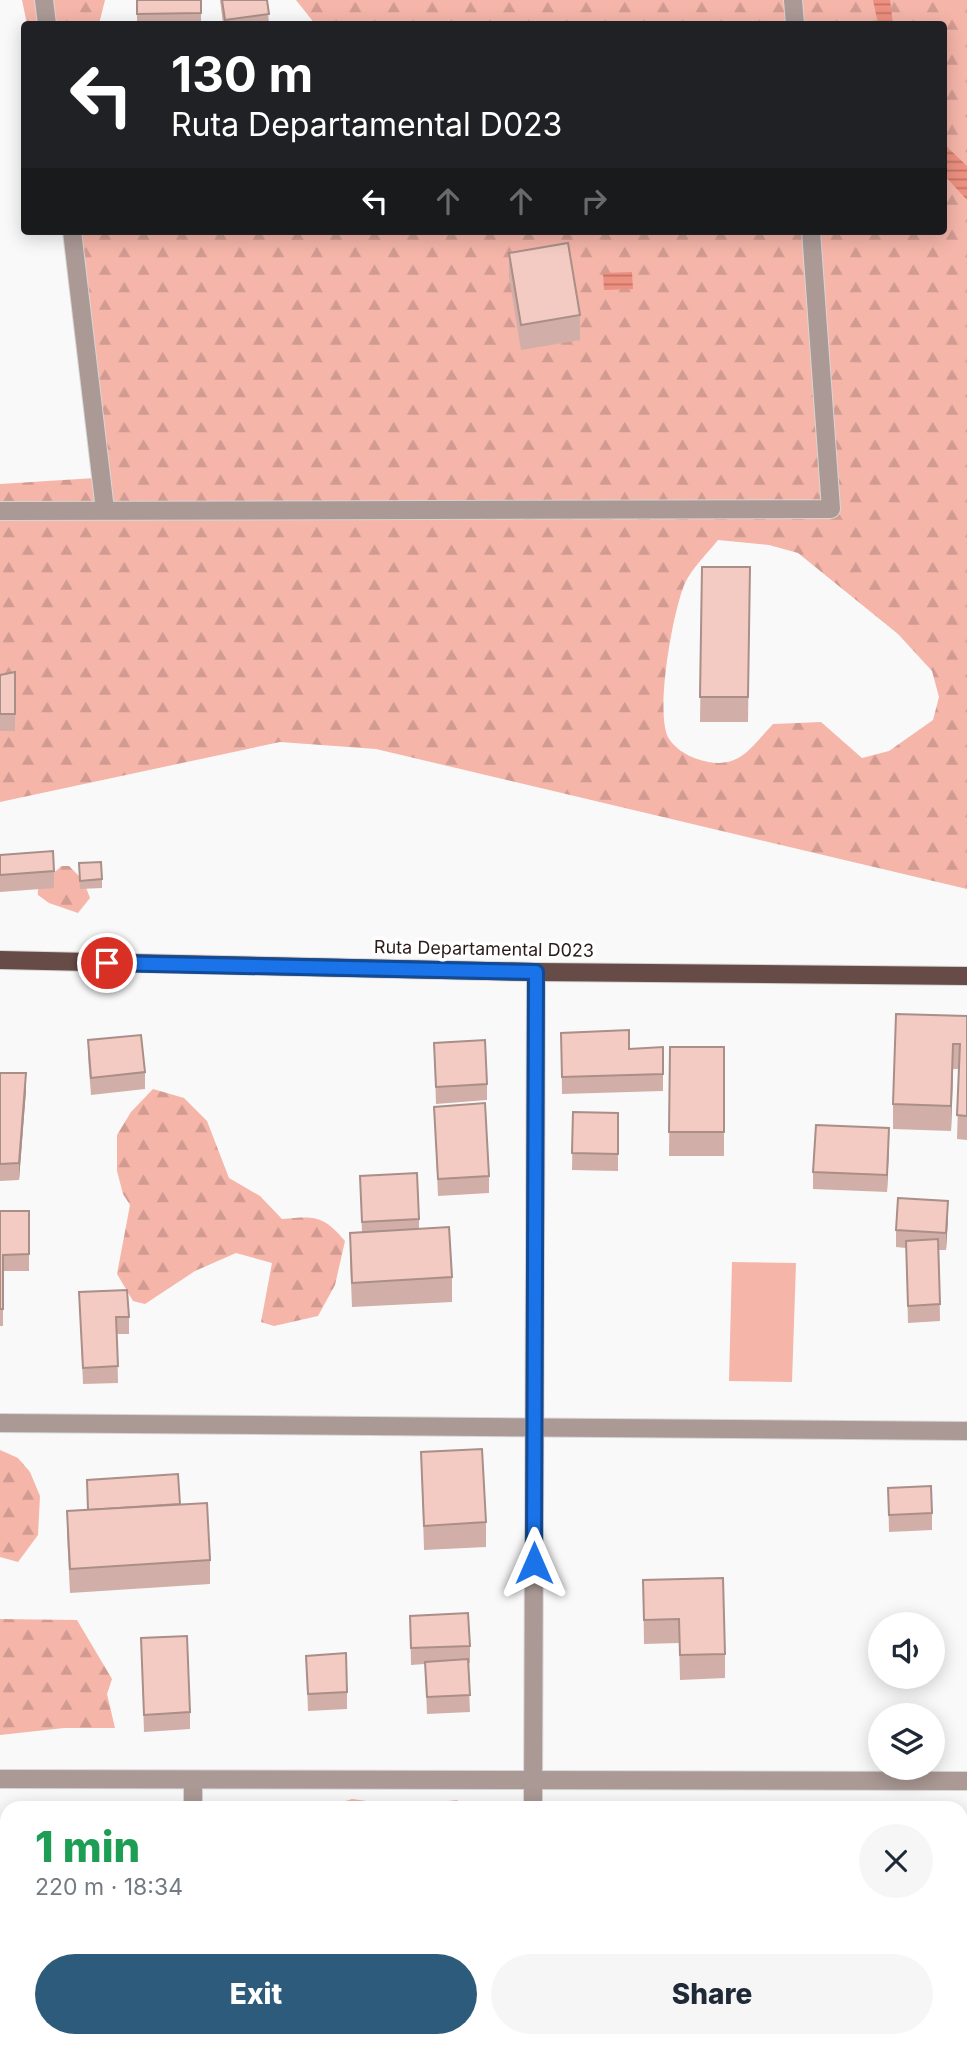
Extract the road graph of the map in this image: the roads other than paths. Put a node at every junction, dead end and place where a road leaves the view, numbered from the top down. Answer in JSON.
{"nodes":[{"id":1,"x":44,"y":0,"type":"edge"},
{"id":2,"x":793,"y":0,"type":"edge"},
{"id":3,"x":47,"y":21,"type":"edge"},
{"id":4,"x":795,"y":21,"type":"edge"},
{"id":5,"x":72,"y":235,"type":"edge"},
{"id":6,"x":811,"y":235,"type":"edge"},
{"id":7,"x":105,"y":510,"type":"junction"},
{"id":8,"x":0,"y":511,"type":"edge"},
{"id":9,"x":0,"y":960,"type":"edge"},
{"id":10,"x":536,"y":972,"type":"junction"},
{"id":11,"x":967,"y":976,"type":"edge"},
{"id":12,"x":0,"y":1423,"type":"edge"},
{"id":13,"x":535,"y":1428,"type":"junction"},
{"id":14,"x":967,"y":1431,"type":"edge"},
{"id":15,"x":0,"y":1779,"type":"edge"},
{"id":16,"x":193,"y":1780,"type":"junction"},
{"id":17,"x":533,"y":1780,"type":"junction"},
{"id":18,"x":967,"y":1781,"type":"edge"},
{"id":19,"x":193,"y":1801,"type":"edge"},
{"id":20,"x":533,"y":1801,"type":"edge"}],
"edges":[{"from":1,"to":3,"type":"street"},
{"from":2,"to":4,"type":"street"},
{"from":5,"to":7,"type":"street"},
{"from":6,"to":7,"type":"street"},
{"from":7,"to":8,"type":"street"},
{"from":9,"to":10,"type":"main road","name":"Ruta Departamental D023"},
{"from":10,"to":11,"type":"main road","name":"Ruta Departamental D023"},
{"from":10,"to":13,"type":"street"},
{"from":12,"to":13,"type":"street"},
{"from":13,"to":14,"type":"street"},
{"from":13,"to":17,"type":"street"},
{"from":15,"to":16,"type":"street"},
{"from":16,"to":17,"type":"street"},
{"from":16,"to":19,"type":"street"},
{"from":17,"to":18,"type":"street"},
{"from":17,"to":20,"type":"street"}]}
